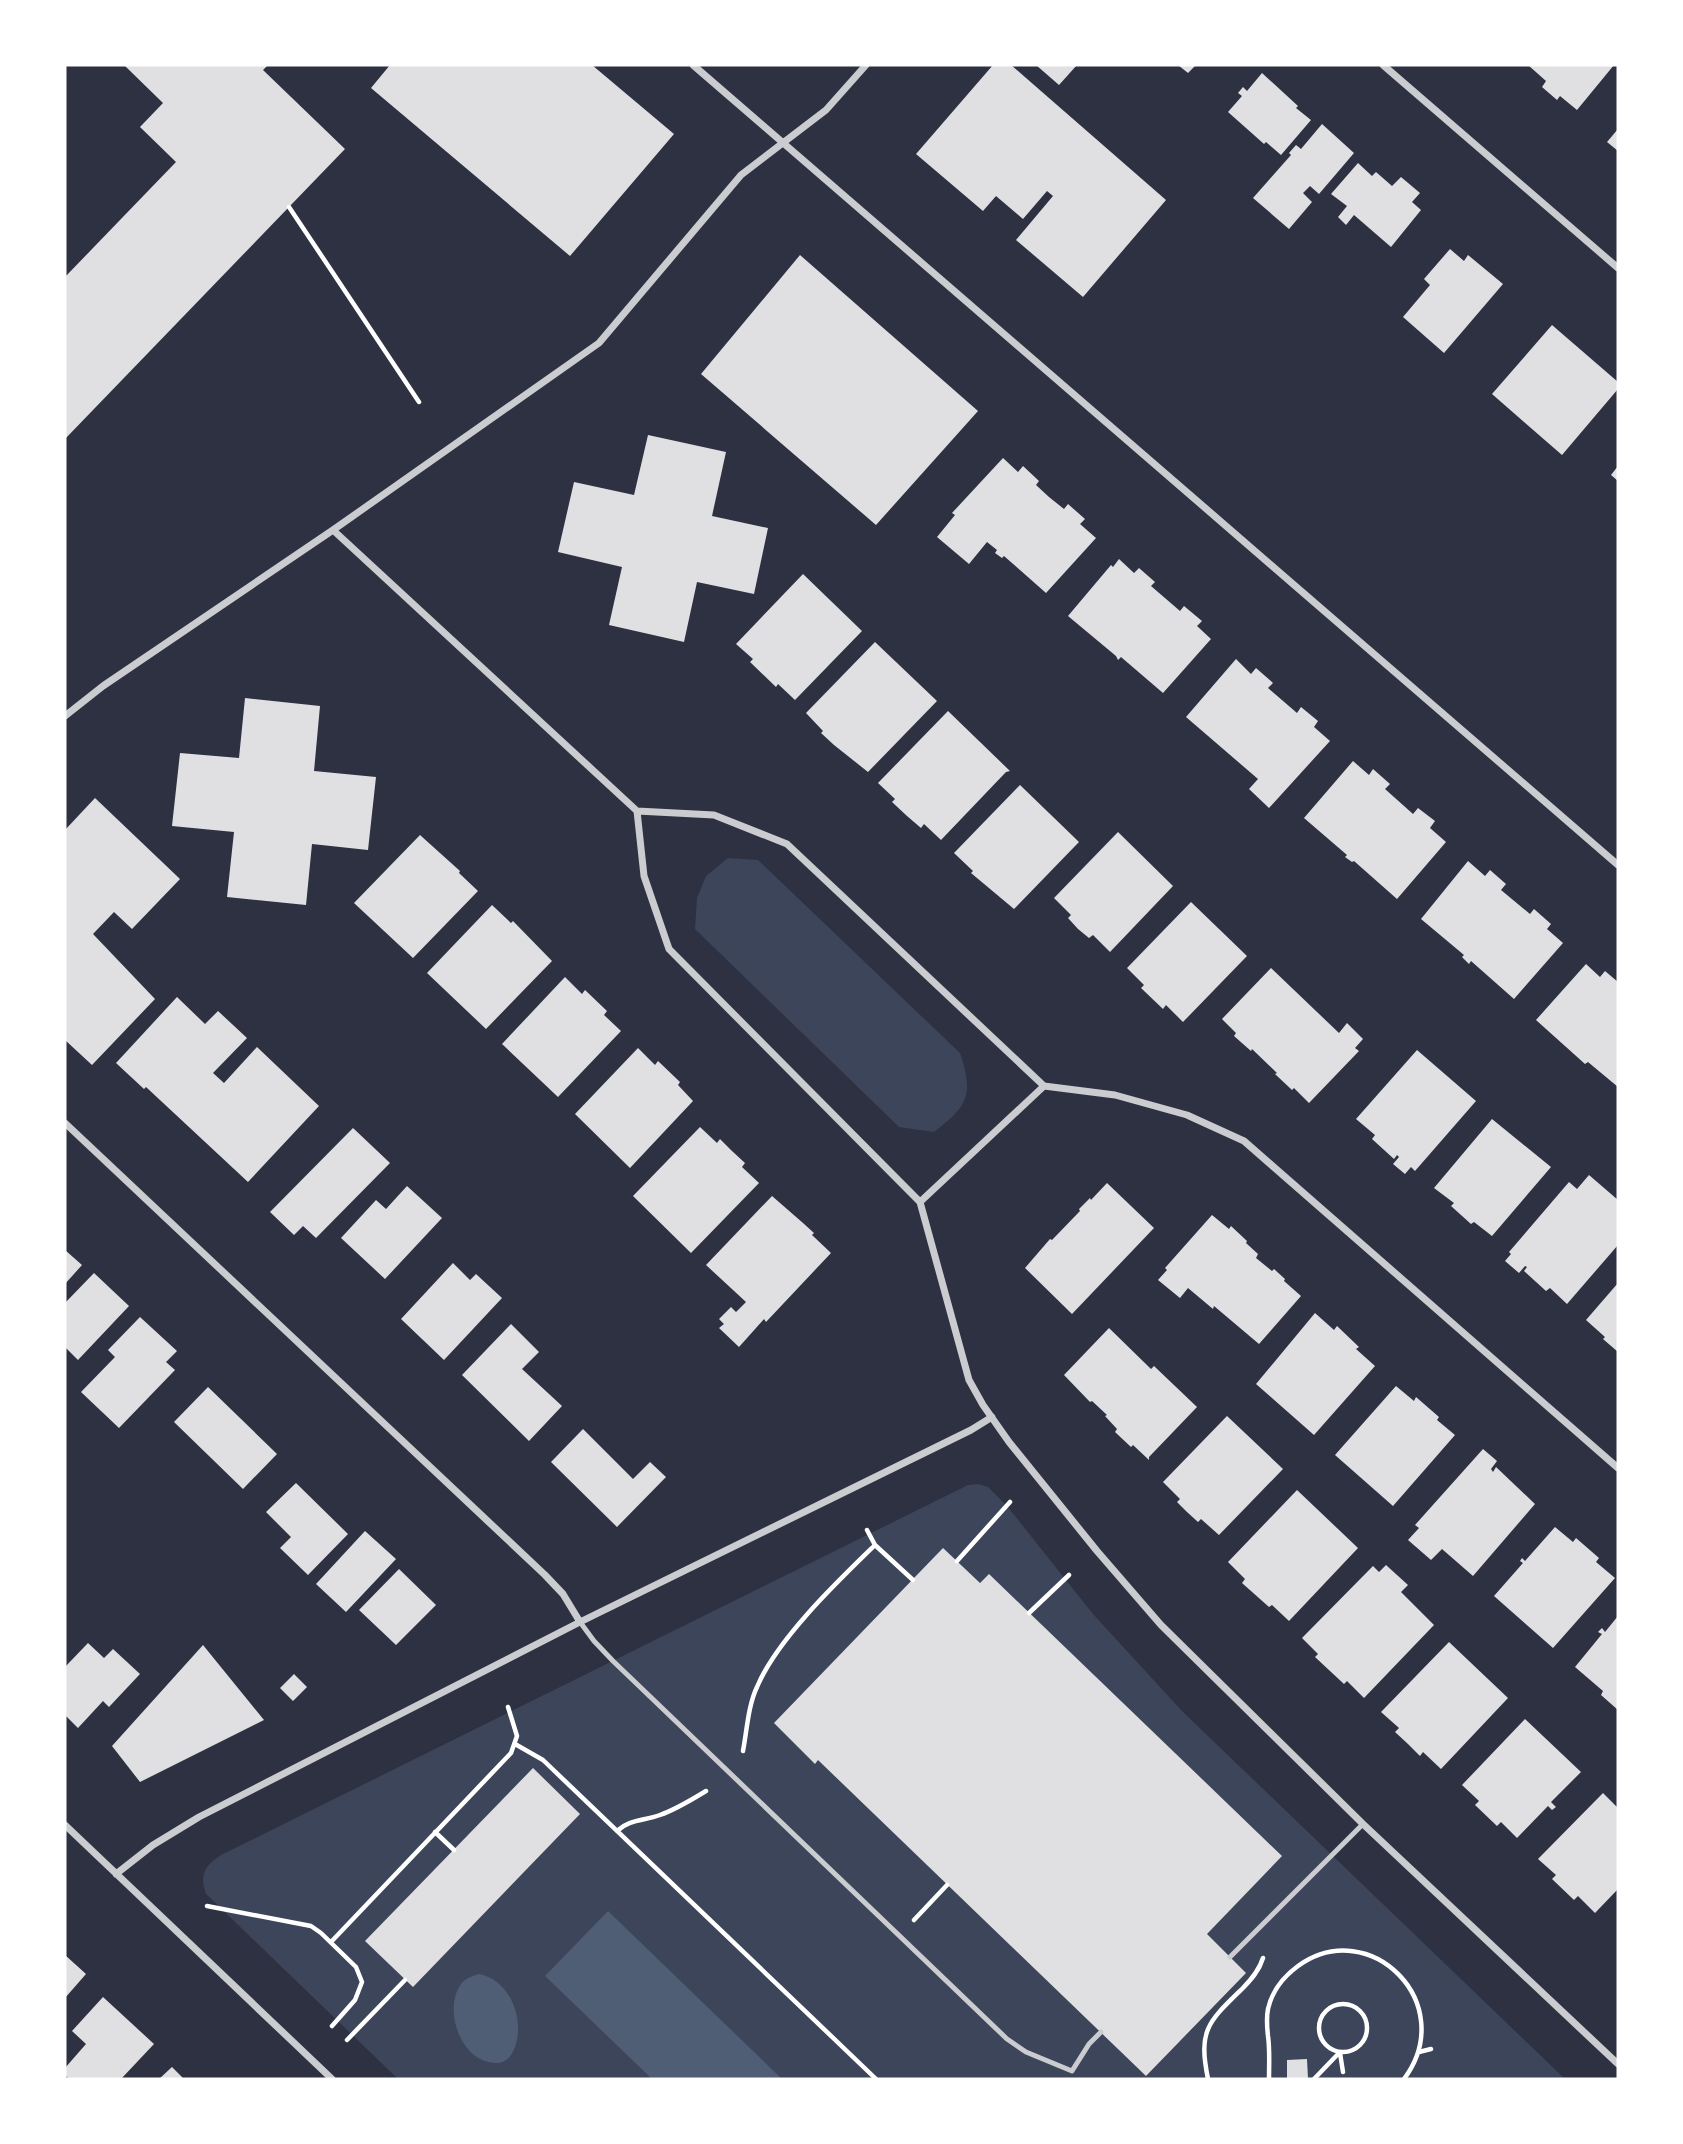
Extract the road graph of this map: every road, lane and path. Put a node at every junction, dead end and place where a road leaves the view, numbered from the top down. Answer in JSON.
{"nodes":[{"id":1,"x":693,"y":65,"type":"edge"},
{"id":2,"x":866,"y":65,"type":"edge"},
{"id":3,"x":1383,"y":65,"type":"edge"},
{"id":4,"x":784,"y":143,"type":"junction"},
{"id":5,"x":289,"y":207,"type":"dead end"},
{"id":6,"x":1618,"y":268,"type":"edge"},
{"id":7,"x":419,"y":402,"type":"dead end"},
{"id":8,"x":333,"y":530,"type":"junction"},
{"id":9,"x":65,"y":716,"type":"edge"},
{"id":10,"x":637,"y":811,"type":"junction"},
{"id":11,"x":1618,"y":865,"type":"edge"},
{"id":12,"x":1044,"y":1086,"type":"junction"},
{"id":13,"x":65,"y":1123,"type":"edge"},
{"id":14,"x":920,"y":1202,"type":"junction"},
{"id":15,"x":992,"y":1417,"type":"junction"},
{"id":16,"x":1618,"y":1468,"type":"edge"},
{"id":17,"x":1010,"y":1502,"type":"dead end"},
{"id":18,"x":867,"y":1530,"type":"dead end"},
{"id":19,"x":875,"y":1545,"type":"junction"},
{"id":20,"x":957,"y":1561,"type":"dead end"},
{"id":21,"x":1069,"y":1575,"type":"dead end"},
{"id":22,"x":913,"y":1580,"type":"dead end"},
{"id":23,"x":1028,"y":1612,"type":"dead end"},
{"id":24,"x":580,"y":1622,"type":"junction"},
{"id":25,"x":508,"y":1707,"type":"dead end"},
{"id":26,"x":515,"y":1744,"type":"junction"},
{"id":27,"x":743,"y":1751,"type":"dead end"},
{"id":28,"x":706,"y":1791,"type":"dead end"},
{"id":29,"x":1363,"y":1824,"type":"junction"},
{"id":30,"x":65,"y":1825,"type":"edge"},
{"id":31,"x":617,"y":1831,"type":"junction"},
{"id":32,"x":435,"y":1832,"type":"junction"},
{"id":33,"x":454,"y":1850,"type":"dead end"},
{"id":34,"x":116,"y":1874,"type":"junction"},
{"id":35,"x":947,"y":1885,"type":"dead end"},
{"id":36,"x":934,"y":1900,"type":"dead end"},
{"id":37,"x":207,"y":1906,"type":"dead end"},
{"id":38,"x":331,"y":1942,"type":"junction"},
{"id":39,"x":1264,"y":1948,"type":"dead end"},
{"id":40,"x":1230,"y":1957,"type":"dead end"},
{"id":41,"x":405,"y":1980,"type":"dead end"},
{"id":42,"x":332,"y":2026,"type":"dead end"},
{"id":43,"x":1101,"y":2032,"type":"dead end"},
{"id":44,"x":1365,"y":2039,"type":"junction"},
{"id":45,"x":1371,"y":2039,"type":"dead end"},
{"id":46,"x":347,"y":2040,"type":"dead end"},
{"id":47,"x":1431,"y":2049,"type":"dead end"},
{"id":48,"x":1339,"y":2052,"type":"junction"},
{"id":49,"x":1419,"y":2052,"type":"junction"},
{"id":50,"x":1618,"y":2064,"type":"edge"},
{"id":51,"x":1343,"y":2072,"type":"dead end"},
{"id":52,"x":332,"y":2079,"type":"edge"},
{"id":53,"x":876,"y":2079,"type":"edge"},
{"id":54,"x":1208,"y":2079,"type":"edge"},
{"id":55,"x":1269,"y":2079,"type":"edge"},
{"id":56,"x":1314,"y":2079,"type":"edge"},
{"id":57,"x":1404,"y":2079,"type":"edge"}],
"edges":[{"from":1,"to":4,"type":"street"},
{"from":2,"to":4,"type":"street"},
{"from":3,"to":6,"type":"street"},
{"from":4,"to":8,"type":"street"},
{"from":4,"to":11,"type":"street"},
{"from":5,"to":7,"type":"path"},
{"from":8,"to":9,"type":"street"},
{"from":8,"to":10,"type":"street"},
{"from":10,"to":12,"type":"street"},
{"from":10,"to":14,"type":"street"},
{"from":12,"to":14,"type":"street"},
{"from":12,"to":16,"type":"street"},
{"from":13,"to":24,"type":"street"},
{"from":14,"to":15,"type":"street"},
{"from":15,"to":24,"type":"street"},
{"from":15,"to":29,"type":"street"},
{"from":17,"to":20,"type":"path"},
{"from":18,"to":19,"type":"path"},
{"from":19,"to":22,"type":"path"},
{"from":19,"to":27,"type":"path"},
{"from":21,"to":23,"type":"path"},
{"from":24,"to":34,"type":"street"},
{"from":24,"to":43,"type":"lane"},
{"from":25,"to":26,"type":"path"},
{"from":26,"to":31,"type":"path"},
{"from":26,"to":32,"type":"path"},
{"from":28,"to":31,"type":"path"},
{"from":29,"to":40,"type":"lane"},
{"from":29,"to":50,"type":"street"},
{"from":30,"to":34,"type":"street"},
{"from":31,"to":53,"type":"path"},
{"from":32,"to":33,"type":"path"},
{"from":32,"to":38,"type":"path"},
{"from":34,"to":52,"type":"street"},
{"from":35,"to":36,"type":"path"},
{"from":37,"to":38,"type":"path"},
{"from":38,"to":42,"type":"path"},
{"from":39,"to":54,"type":"path"},
{"from":41,"to":46,"type":"path"},
{"from":44,"to":45,"type":"path"},
{"from":44,"to":48,"type":"path"},
{"from":44,"to":48,"type":"path"},
{"from":47,"to":49,"type":"path"},
{"from":48,"to":51,"type":"path"},
{"from":48,"to":56,"type":"path"},
{"from":49,"to":55,"type":"path"},
{"from":49,"to":57,"type":"path"}]}
